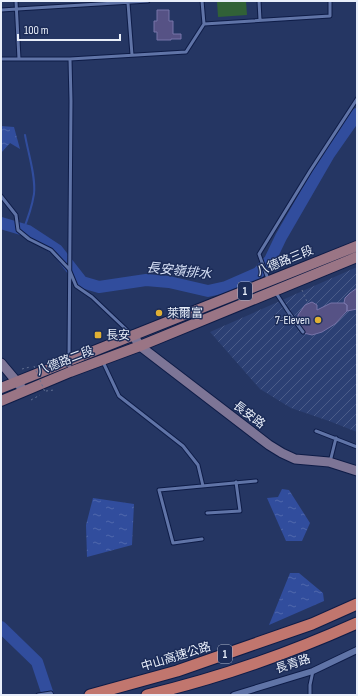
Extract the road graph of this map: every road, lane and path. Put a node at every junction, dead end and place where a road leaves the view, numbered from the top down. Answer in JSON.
{"nodes":[{"id":1,"x":16,"y":1,"type":"edge"},
{"id":2,"x":148,"y":1,"type":"edge"},
{"id":3,"x":202,"y":1,"type":"edge"},
{"id":4,"x":259,"y":1,"type":"edge"},
{"id":5,"x":330,"y":1,"type":"edge"},
{"id":6,"x":128,"y":2,"type":"edge"},
{"id":7,"x":1,"y":10,"type":"edge"},
{"id":8,"x":17,"y":10,"type":"junction"},
{"id":9,"x":260,"y":20,"type":"junction"},
{"id":10,"x":204,"y":24,"type":"junction"},
{"id":11,"x":132,"y":55,"type":"junction"},
{"id":12,"x":1,"y":59,"type":"edge"},
{"id":13,"x":19,"y":59,"type":"junction"},
{"id":14,"x":70,"y":59,"type":"junction"},
{"id":15,"x":357,"y":99,"type":"edge"},
{"id":16,"x":1,"y":196,"type":"edge"},
{"id":17,"x":3,"y":201,"type":"edge"},
{"id":18,"x":356,"y":249,"type":"edge"},
{"id":19,"x":357,"y":257,"type":"edge"},
{"id":20,"x":69,"y":268,"type":"junction"},
{"id":21,"x":269,"y":281,"type":"junction"},
{"id":22,"x":298,"y":282,"type":"junction"},
{"id":23,"x":275,"y":291,"type":"junction"},
{"id":24,"x":308,"y":304,"type":"dead end"},
{"id":25,"x":303,"y":332,"type":"dead end"},
{"id":26,"x":133,"y":335,"type":"junction"},
{"id":27,"x":140,"y":346,"type":"junction"},
{"id":28,"x":69,"y":360,"type":"junction"},
{"id":29,"x":102,"y":360,"type":"junction"},
{"id":30,"x":1,"y":363,"type":"edge"},
{"id":31,"x":22,"y":369,"type":"dead end"},
{"id":32,"x":70,"y":372,"type":"junction"},
{"id":33,"x":17,"y":382,"type":"junction"},
{"id":34,"x":1,"y":388,"type":"edge"},
{"id":35,"x":54,"y":390,"type":"dead end"},
{"id":36,"x":24,"y":391,"type":"junction"},
{"id":37,"x":45,"y":392,"type":"junction"},
{"id":38,"x":31,"y":400,"type":"dead end"},
{"id":39,"x":1,"y":401,"type":"edge"},
{"id":40,"x":316,"y":430,"type":"dead end"},
{"id":41,"x":336,"y":438,"type":"junction"},
{"id":42,"x":357,"y":447,"type":"edge"},
{"id":43,"x":330,"y":462,"type":"junction"},
{"id":44,"x":357,"y":471,"type":"edge"},
{"id":45,"x":256,"y":481,"type":"dead end"},
{"id":46,"x":236,"y":482,"type":"junction"},
{"id":47,"x":203,"y":486,"type":"junction"},
{"id":48,"x":207,"y":513,"type":"dead end"},
{"id":49,"x":202,"y":539,"type":"dead end"},
{"id":50,"x":357,"y":604,"type":"edge"},
{"id":51,"x":357,"y":622,"type":"edge"},
{"id":52,"x":357,"y":650,"type":"edge"},
{"id":53,"x":313,"y":671,"type":"junction"},
{"id":54,"x":38,"y":695,"type":"edge"},
{"id":55,"x":52,"y":695,"type":"edge"},
{"id":56,"x":90,"y":695,"type":"edge"},
{"id":57,"x":147,"y":695,"type":"edge"},
{"id":58,"x":234,"y":695,"type":"edge"},
{"id":59,"x":310,"y":695,"type":"edge"}],
"edges":[{"from":1,"to":8,"type":"lane"},
{"from":2,"to":6,"type":"lane"},
{"from":3,"to":10,"type":"lane"},
{"from":4,"to":9,"type":"lane"},
{"from":5,"to":9,"type":"lane"},
{"from":6,"to":8,"type":"lane"},
{"from":6,"to":11,"type":"lane"},
{"from":7,"to":8,"type":"lane"},
{"from":8,"to":13,"type":"lane"},
{"from":9,"to":10,"type":"lane"},
{"from":10,"to":11,"type":"lane"},
{"from":11,"to":14,"type":"lane"},
{"from":12,"to":13,"type":"lane"},
{"from":13,"to":14,"type":"lane"},
{"from":14,"to":20,"type":"lane"},
{"from":15,"to":21,"type":"lane"},
{"from":16,"to":17,"type":"lane"},
{"from":17,"to":20,"type":"lane"},
{"from":18,"to":21,"type":"main road","name":"八德路三段","number":"1"},
{"from":19,"to":22,"type":"main road","name":"八德路三段","number":"1"},
{"from":20,"to":26,"type":"lane"},
{"from":20,"to":28,"type":"lane"},
{"from":21,"to":26,"type":"main road","name":"八德路三段","number":"1"},
{"from":22,"to":23,"type":"main road","name":"八德路三段","number":"1"},
{"from":22,"to":24,"type":"path"},
{"from":23,"to":25,"type":"lane"},
{"from":23,"to":27,"type":"main road","name":"八德路三段","number":"1"},
{"from":26,"to":27,"type":"street","name":"長安路"},
{"from":26,"to":28,"type":"main road","name":"八德路二段","number":"1"},
{"from":27,"to":29,"type":"main road","name":"八德路二段","number":"1"},
{"from":27,"to":43,"type":"street","name":"長安路"},
{"from":28,"to":32,"type":"lane"},
{"from":28,"to":33,"type":"main road","name":"八德路二段","number":"1"},
{"from":29,"to":32,"type":"main road","name":"八德路二段","number":"1"},
{"from":29,"to":47,"type":"lane"},
{"from":30,"to":33,"type":"street"},
{"from":31,"to":37,"type":"path","bridge":true},
{"from":32,"to":36,"type":"main road","name":"八德路二段","number":"1"},
{"from":33,"to":34,"type":"main road","name":"八德路二段","number":"1"},
{"from":33,"to":36,"type":"street"},
{"from":35,"to":37,"type":"path"},
{"from":36,"to":39,"type":"main road","name":"八德路二段","number":"1"},
{"from":37,"to":38,"type":"path"},
{"from":40,"to":41,"type":"lane"},
{"from":41,"to":42,"type":"lane"},
{"from":41,"to":43,"type":"lane"},
{"from":43,"to":44,"type":"street","name":"長安路"},
{"from":45,"to":46,"type":"lane"},
{"from":46,"to":47,"type":"lane"},
{"from":46,"to":48,"type":"lane"},
{"from":47,"to":49,"type":"lane"},
{"from":50,"to":56,"type":"highway","name":"中山高速公路","number":"1"},
{"from":51,"to":57,"type":"highway","number":"1"},
{"from":52,"to":53,"type":"street","name":"長青路"},
{"from":53,"to":58,"type":"street","name":"長青路"},
{"from":53,"to":59,"type":"lane"},
{"from":54,"to":55,"type":"lane"}]}
